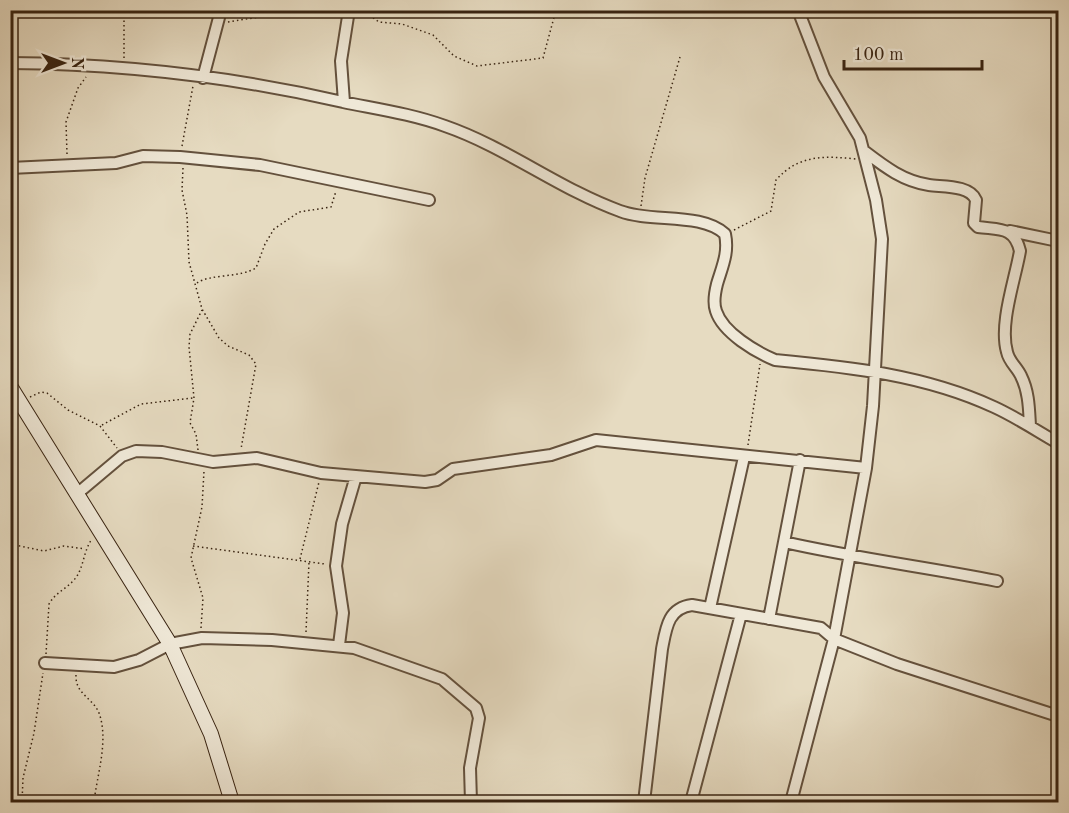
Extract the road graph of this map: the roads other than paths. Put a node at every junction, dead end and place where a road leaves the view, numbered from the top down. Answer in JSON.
{"nodes":[{"id":1,"x":221,"y":10,"type":"edge"},
{"id":2,"x":349,"y":10,"type":"edge"},
{"id":3,"x":798,"y":10,"type":"edge"},
{"id":4,"x":10,"y":63,"type":"edge"},
{"id":5,"x":200,"y":77,"type":"junction"},
{"id":6,"x":344,"y":102,"type":"junction"},
{"id":7,"x":865,"y":155,"type":"junction"},
{"id":8,"x":10,"y":168,"type":"edge"},
{"id":9,"x":429,"y":200,"type":"dead end"},
{"id":10,"x":1010,"y":231,"type":"junction"},
{"id":11,"x":1059,"y":241,"type":"edge"},
{"id":12,"x":874,"y":370,"type":"junction"},
{"id":13,"x":10,"y":386,"type":"edge"},
{"id":14,"x":1030,"y":426,"type":"junction"},
{"id":15,"x":1059,"y":442,"type":"edge"},
{"id":16,"x":744,"y":456,"type":"junction"},
{"id":17,"x":800,"y":460,"type":"junction"},
{"id":18,"x":866,"y":468,"type":"junction"},
{"id":19,"x":356,"y":476,"type":"junction"},
{"id":20,"x":78,"y":493,"type":"junction"},
{"id":21,"x":784,"y":542,"type":"junction"},
{"id":22,"x":849,"y":557,"type":"junction"},
{"id":23,"x":997,"y":581,"type":"dead end"},
{"id":24,"x":710,"y":608,"type":"junction"},
{"id":25,"x":741,"y":614,"type":"junction"},
{"id":26,"x":769,"y":619,"type":"junction"},
{"id":27,"x":834,"y":639,"type":"junction"},
{"id":28,"x":170,"y":644,"type":"junction"},
{"id":29,"x":339,"y":645,"type":"junction"},
{"id":30,"x":45,"y":663,"type":"dead end"},
{"id":31,"x":1059,"y":716,"type":"edge"},
{"id":32,"x":645,"y":800,"type":"edge"},
{"id":33,"x":232,"y":802,"type":"edge"},
{"id":34,"x":471,"y":802,"type":"edge"},
{"id":35,"x":657,"y":802,"type":"edge"},
{"id":36,"x":691,"y":802,"type":"edge"},
{"id":37,"x":791,"y":802,"type":"edge"}],
"edges":[{"from":1,"to":5,"type":"street"},
{"from":2,"to":6,"type":"street"},
{"from":3,"to":7,"type":"street"},
{"from":4,"to":5,"type":"street"},
{"from":5,"to":6,"type":"street"},
{"from":6,"to":12,"type":"street"},
{"from":7,"to":10,"type":"street"},
{"from":7,"to":12,"type":"street"},
{"from":8,"to":9,"type":"street"},
{"from":10,"to":11,"type":"street"},
{"from":10,"to":14,"type":"street"},
{"from":12,"to":14,"type":"street"},
{"from":12,"to":18,"type":"street"},
{"from":13,"to":20,"type":"street"},
{"from":14,"to":15,"type":"street"},
{"from":16,"to":17,"type":"street"},
{"from":16,"to":19,"type":"street"},
{"from":16,"to":24,"type":"street"},
{"from":17,"to":18,"type":"street"},
{"from":17,"to":21,"type":"street"},
{"from":18,"to":22,"type":"street"},
{"from":19,"to":20,"type":"street"},
{"from":19,"to":29,"type":"street"},
{"from":20,"to":28,"type":"street"},
{"from":21,"to":22,"type":"street"},
{"from":21,"to":26,"type":"street"},
{"from":22,"to":23,"type":"street"},
{"from":22,"to":27,"type":"street"},
{"from":24,"to":25,"type":"street"},
{"from":24,"to":32,"type":"street"},
{"from":25,"to":26,"type":"street"},
{"from":25,"to":36,"type":"street"},
{"from":26,"to":27,"type":"street"},
{"from":27,"to":31,"type":"street"},
{"from":27,"to":37,"type":"street"},
{"from":28,"to":29,"type":"street"},
{"from":28,"to":30,"type":"street"},
{"from":28,"to":33,"type":"street"},
{"from":29,"to":34,"type":"street"},
{"from":32,"to":35,"type":"street"}]}
